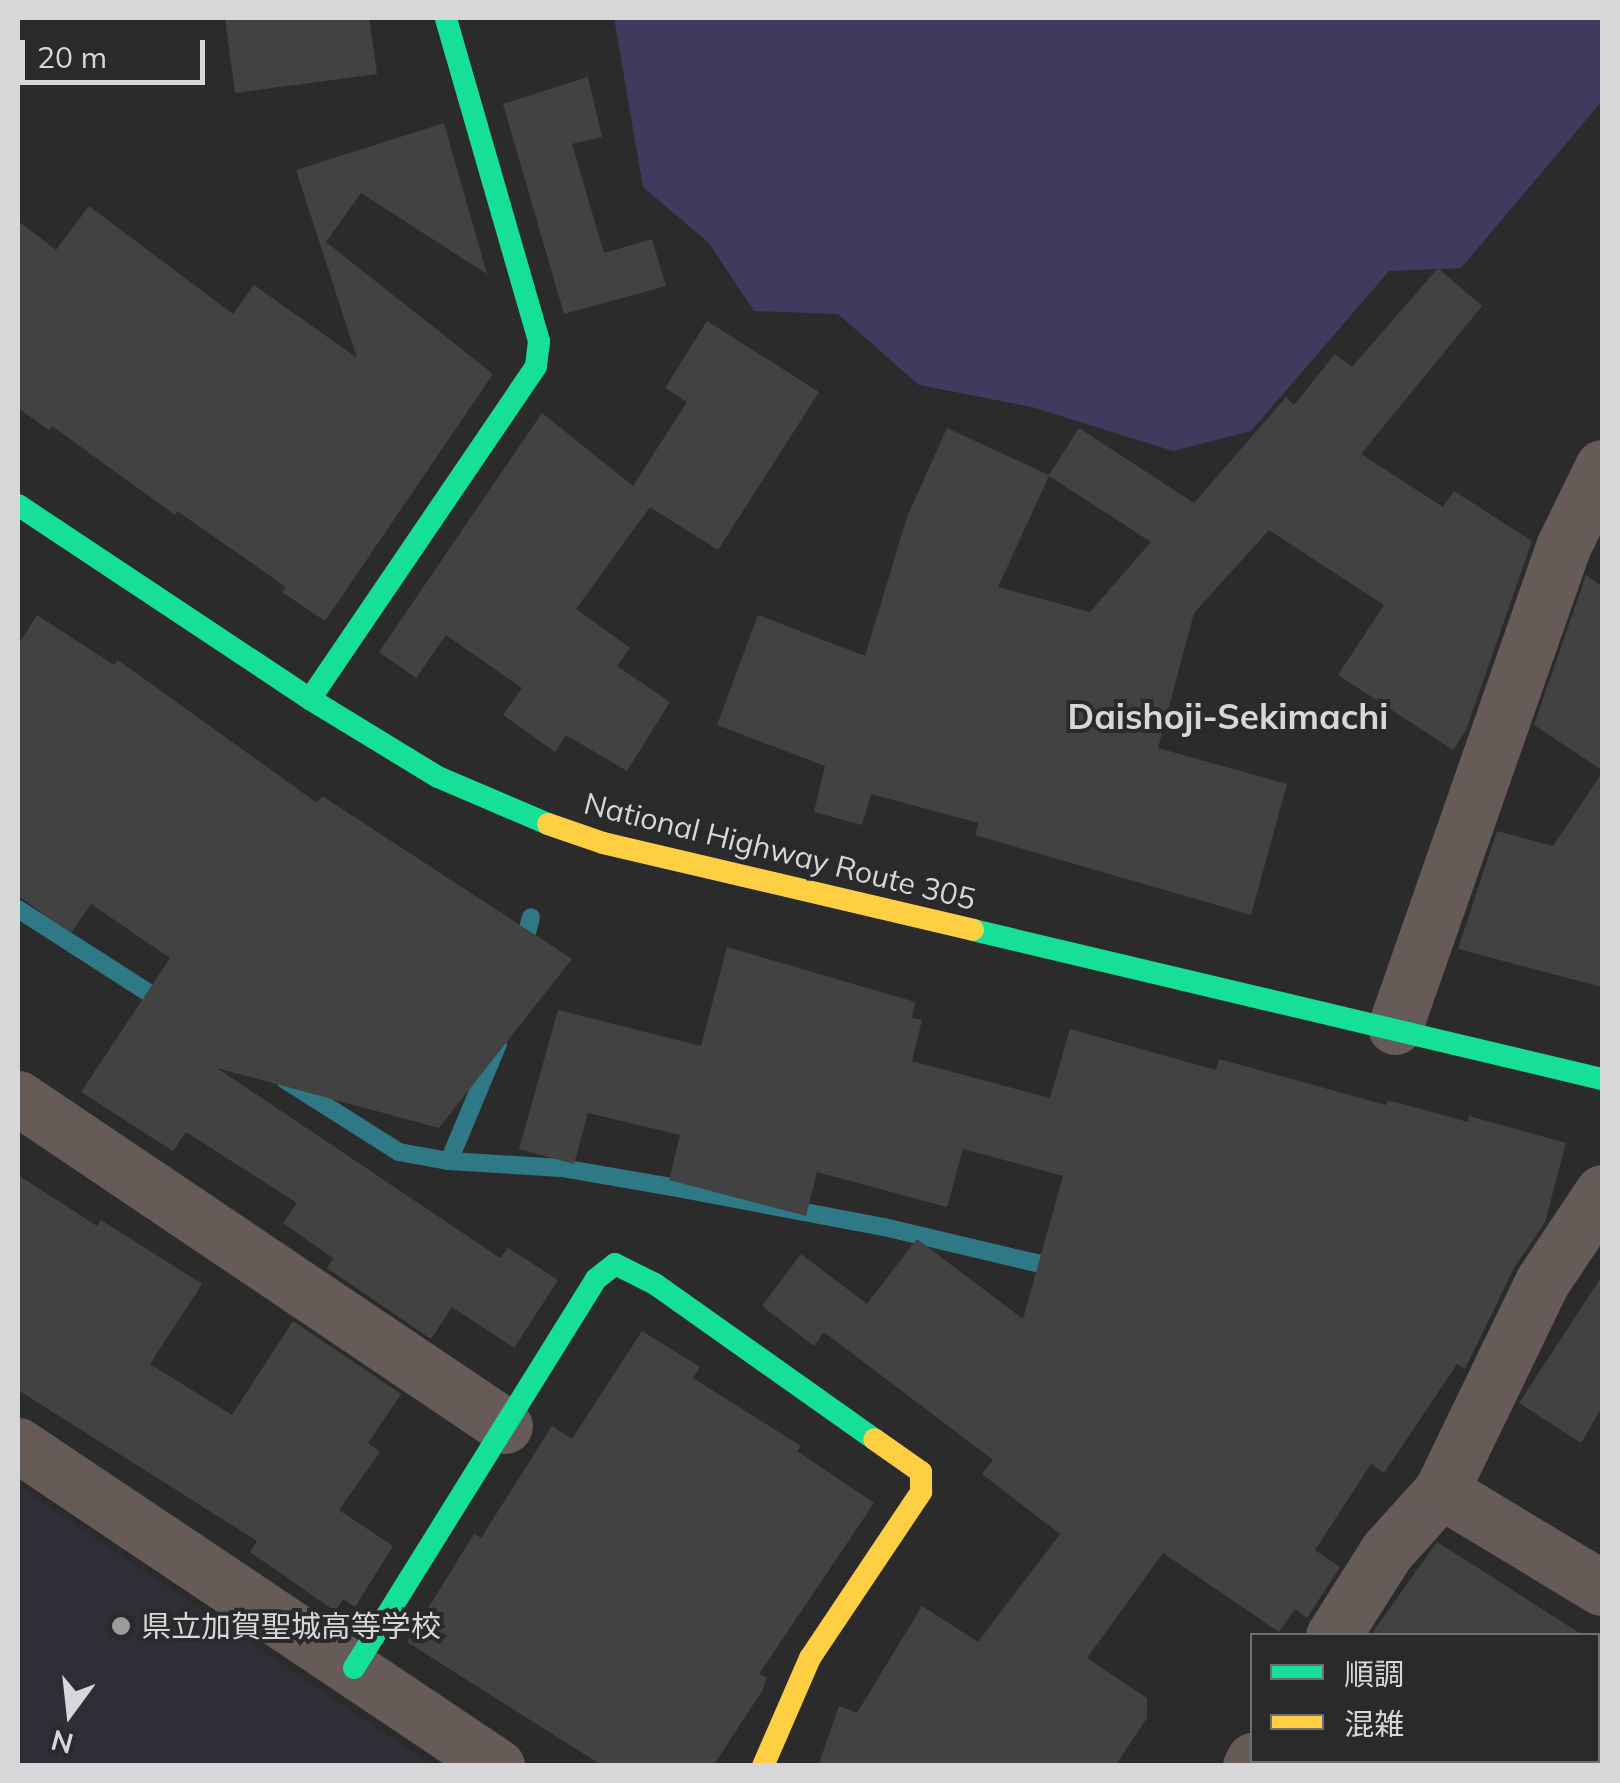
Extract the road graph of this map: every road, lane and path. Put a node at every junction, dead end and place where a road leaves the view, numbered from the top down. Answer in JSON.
{"nodes":[{"id":1,"x":446,"y":18,"type":"edge"},
{"id":2,"x":1602,"y":468,"type":"edge"},
{"id":3,"x":18,"y":505,"type":"edge"},
{"id":4,"x":310,"y":699,"type":"junction"},
{"id":5,"x":1394,"y":1027,"type":"junction"},
{"id":6,"x":1602,"y":1079,"type":"edge"},
{"id":7,"x":18,"y":1098,"type":"edge"},
{"id":8,"x":1602,"y":1192,"type":"edge"},
{"id":9,"x":505,"y":1426,"type":"junction"},
{"id":10,"x":18,"y":1445,"type":"edge"},
{"id":11,"x":1440,"y":1491,"type":"junction"},
{"id":12,"x":1602,"y":1588,"type":"edge"},
{"id":13,"x":1335,"y":1633,"type":"edge"},
{"id":14,"x":354,"y":1668,"type":"junction"},
{"id":15,"x":496,"y":1766,"type":"edge"},
{"id":16,"x":764,"y":1766,"type":"edge"}],
"edges":[{"from":1,"to":4,"type":"main road"},
{"from":2,"to":5,"type":"street"},
{"from":3,"to":4,"type":"main road","name":"National Highway Route 305"},
{"from":4,"to":5,"type":"main road","name":"National Highway Route 305"},
{"from":5,"to":6,"type":"main road","name":"National Highway Route 305"},
{"from":7,"to":9,"type":"street"},
{"from":8,"to":11,"type":"street"},
{"from":9,"to":14,"type":"main road"},
{"from":9,"to":16,"type":"main road"},
{"from":10,"to":14,"type":"street"},
{"from":11,"to":12,"type":"street"},
{"from":11,"to":13,"type":"street"},
{"from":14,"to":15,"type":"street"}]}
